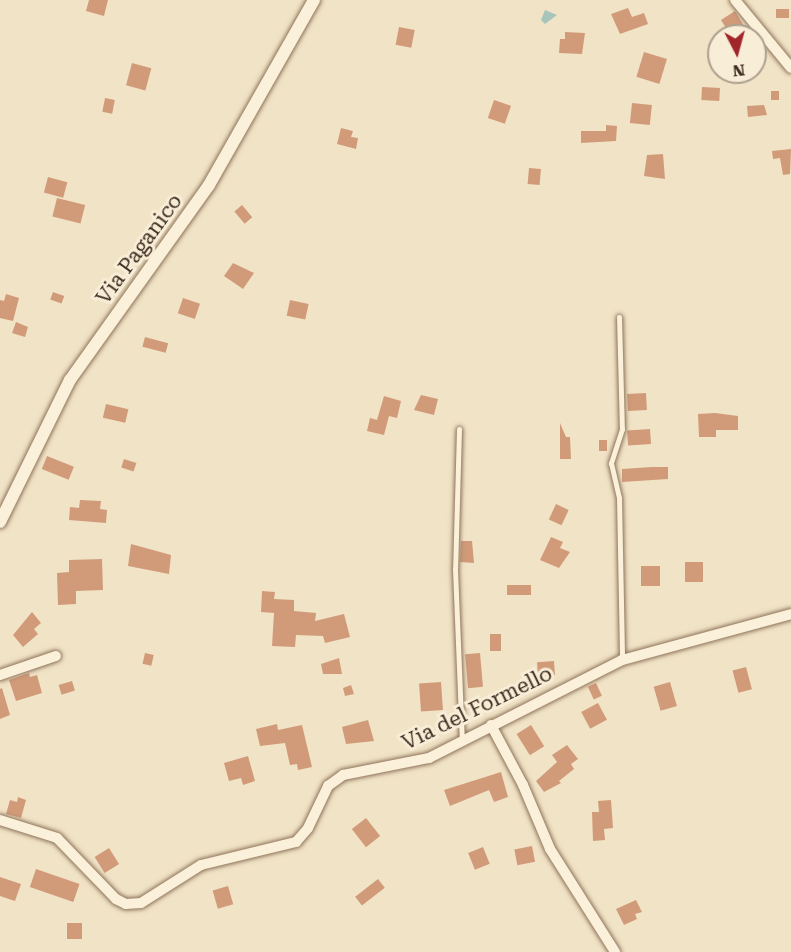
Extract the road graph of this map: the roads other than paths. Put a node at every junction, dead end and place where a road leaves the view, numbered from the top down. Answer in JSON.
{"nodes":[{"id":1,"x":314,"y":0,"type":"edge"},
{"id":2,"x":735,"y":0,"type":"edge"},
{"id":3,"x":791,"y":68,"type":"edge"},
{"id":4,"x":619,"y":316,"type":"dead end"},
{"id":5,"x":459,"y":429,"type":"dead end"},
{"id":6,"x":0,"y":522,"type":"edge"},
{"id":7,"x":791,"y":614,"type":"edge"},
{"id":8,"x":56,"y":656,"type":"dead end"},
{"id":9,"x":622,"y":660,"type":"junction"},
{"id":10,"x":0,"y":675,"type":"edge"},
{"id":11,"x":491,"y":724,"type":"junction"},
{"id":12,"x":462,"y":740,"type":"junction"},
{"id":13,"x":0,"y":820,"type":"edge"},
{"id":14,"x":615,"y":952,"type":"edge"}],
"edges":[{"from":1,"to":6,"type":"street","name":"Via Paganico"},
{"from":2,"to":3,"type":"street"},
{"from":4,"to":9,"type":"lane"},
{"from":5,"to":12,"type":"lane"},
{"from":7,"to":9,"type":"street","name":"Via del Formello"},
{"from":8,"to":10,"type":"street"},
{"from":9,"to":11,"type":"street","name":"Via del Formello"},
{"from":11,"to":12,"type":"street","name":"Via del Formello"},
{"from":11,"to":14,"type":"street"},
{"from":12,"to":13,"type":"street","name":"Via del Formello"}]}
